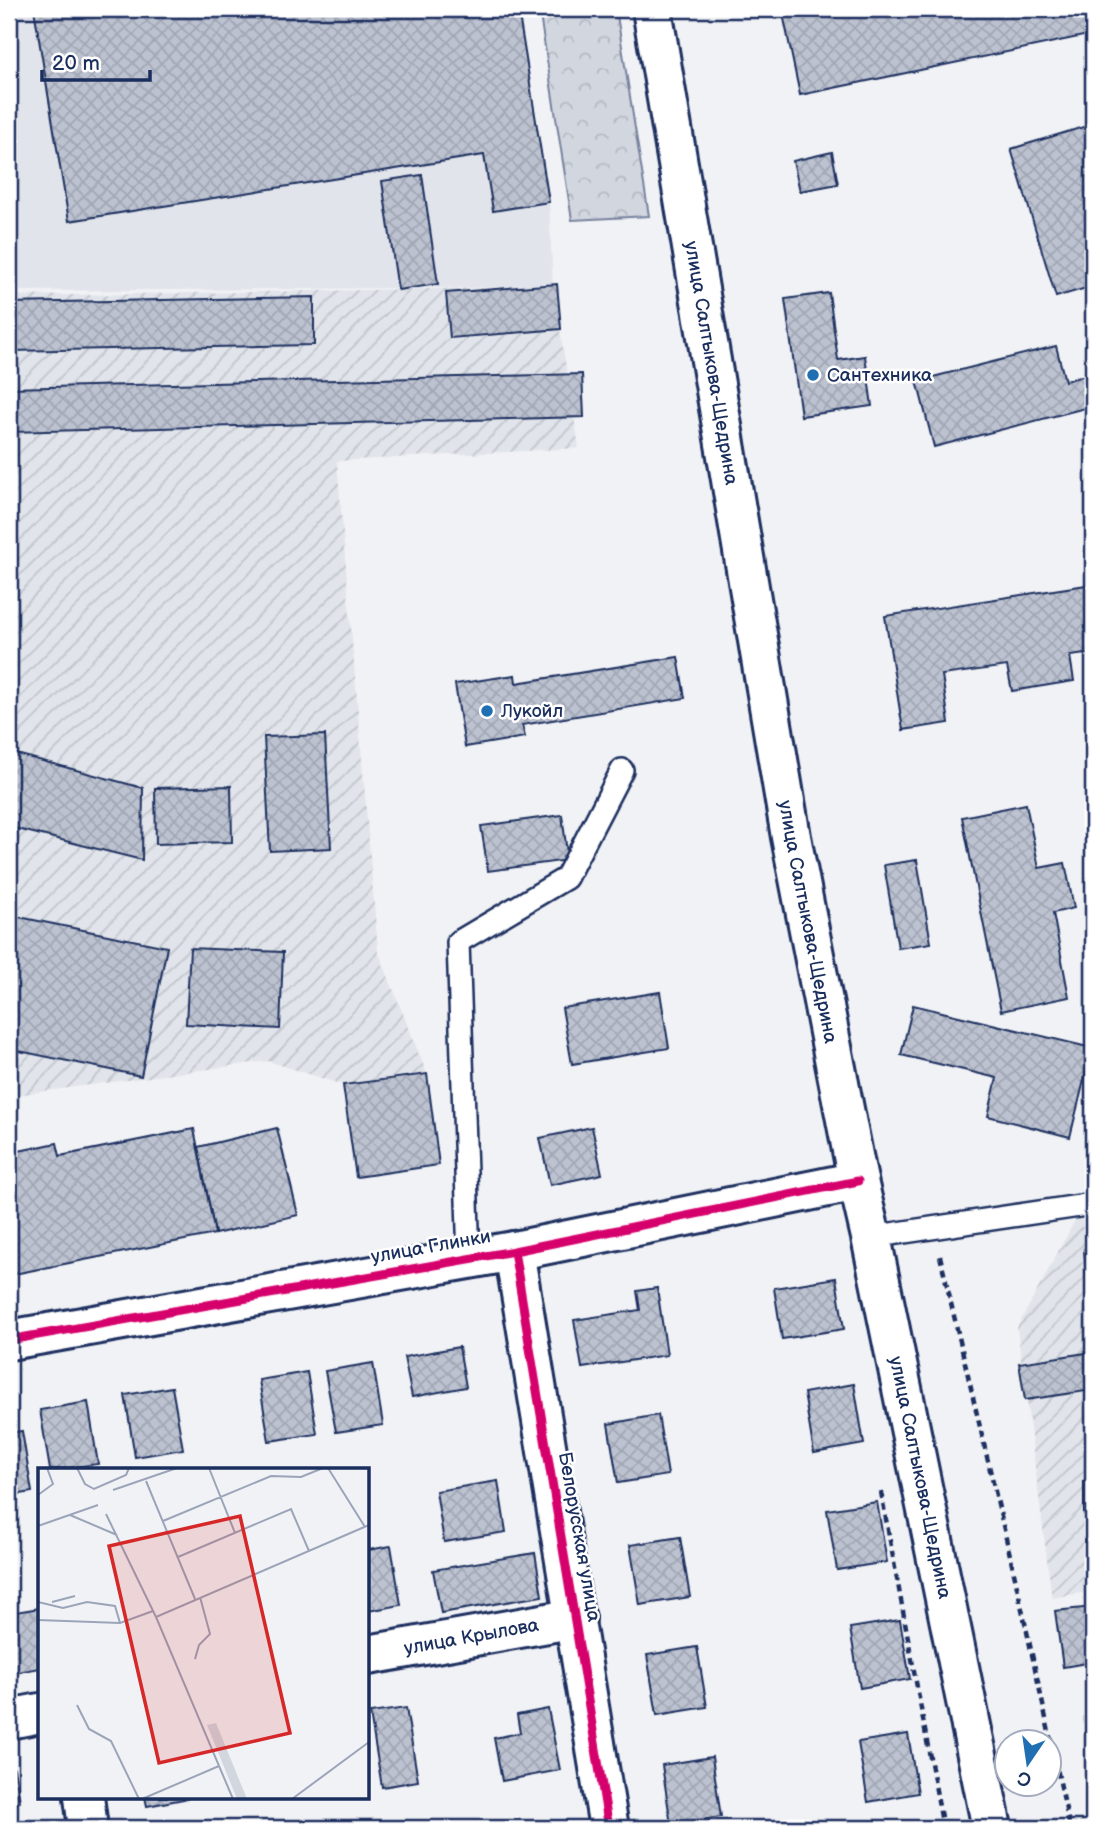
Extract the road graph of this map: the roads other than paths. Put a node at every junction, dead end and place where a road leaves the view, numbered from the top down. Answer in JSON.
{"nodes":[{"id":1,"x":652,"y":9,"type":"edge"},
{"id":2,"x":622,"y":770,"type":"dead end"},
{"id":3,"x":858,"y":1181,"type":"junction"},
{"id":4,"x":1093,"y":1204,"type":"edge"},
{"id":5,"x":871,"y":1237,"type":"junction"},
{"id":6,"x":514,"y":1251,"type":"junction"},
{"id":7,"x":469,"y":1258,"type":"junction"},
{"id":8,"x":9,"y":1340,"type":"edge"},
{"id":9,"x":576,"y":1618,"type":"junction"},
{"id":10,"x":369,"y":1655,"type":"edge"},
{"id":11,"x":38,"y":1713,"type":"edge"},
{"id":12,"x":9,"y":1718,"type":"edge"},
{"id":13,"x":84,"y":1798,"type":"edge"},
{"id":14,"x":88,"y":1828,"type":"edge"},
{"id":15,"x":609,"y":1828,"type":"edge"},
{"id":16,"x":992,"y":1828,"type":"edge"}],
"edges":[{"from":1,"to":3,"type":"main road","name":"улица Салтыкова-Щедрина"},
{"from":2,"to":7,"type":"lane"},
{"from":3,"to":5,"type":"main road","name":"улица Салтыкова-Щедрина"},
{"from":3,"to":6,"type":"main road","name":"улица Глинки"},
{"from":4,"to":5,"type":"lane"},
{"from":5,"to":16,"type":"main road","name":"улица Салтыкова-Щедрина"},
{"from":6,"to":7,"type":"main road","name":"улица Глинки"},
{"from":6,"to":9,"type":"main road","name":"Белорусская улица"},
{"from":7,"to":8,"type":"main road","name":"улица Глинки"},
{"from":9,"to":10,"type":"main road","name":"улица Крылова"},
{"from":9,"to":15,"type":"main road","name":"Белорусская улица"},
{"from":11,"to":12,"type":"main road"},
{"from":13,"to":14,"type":"main road"}]}
